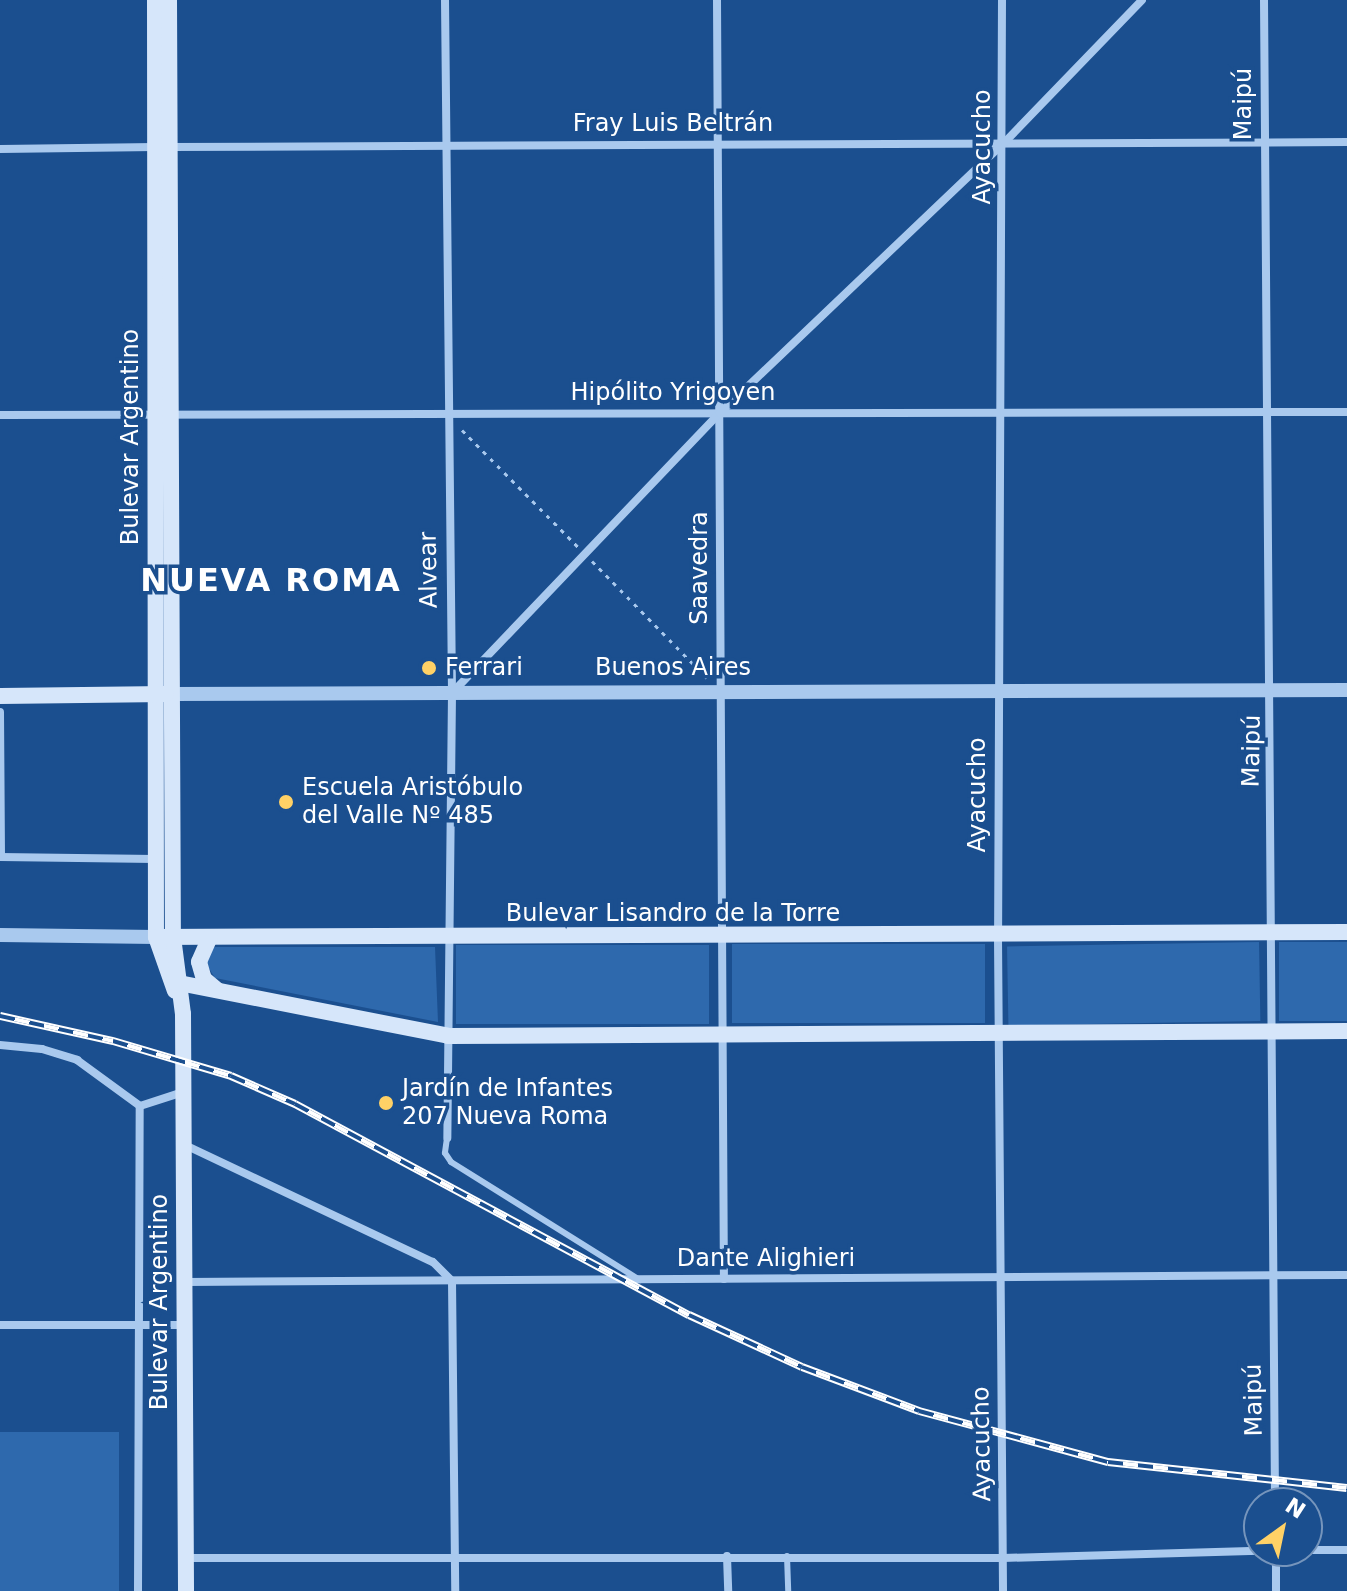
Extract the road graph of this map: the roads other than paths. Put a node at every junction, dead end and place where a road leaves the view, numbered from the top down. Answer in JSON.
{"nodes":[{"id":1,"x":155,"y":0,"type":"edge"},
{"id":2,"x":169,"y":0,"type":"edge"},
{"id":3,"x":445,"y":0,"type":"edge"},
{"id":4,"x":717,"y":0,"type":"edge"},
{"id":5,"x":1002,"y":0,"type":"edge"},
{"id":6,"x":1142,"y":0,"type":"edge"},
{"id":7,"x":1264,"y":0,"type":"edge"},
{"id":8,"x":1005,"y":142,"type":"junction"},
{"id":9,"x":1347,"y":142,"type":"edge"},
{"id":10,"x":1265,"y":143,"type":"junction"},
{"id":11,"x":718,"y":144,"type":"junction"},
{"id":12,"x":447,"y":145,"type":"junction"},
{"id":13,"x":162,"y":147,"type":"junction"},
{"id":14,"x":0,"y":149,"type":"edge"},
{"id":15,"x":1268,"y":412,"type":"junction"},
{"id":16,"x":1347,"y":412,"type":"edge"},
{"id":17,"x":720,"y":413,"type":"junction"},
{"id":18,"x":998,"y":413,"type":"junction"},
{"id":19,"x":163,"y":414,"type":"junction"},
{"id":20,"x":446,"y":414,"type":"junction"},
{"id":21,"x":0,"y":415,"type":"edge"},
{"id":22,"x":1273,"y":690,"type":"junction"},
{"id":23,"x":1347,"y":690,"type":"edge"},
{"id":24,"x":999,"y":691,"type":"junction"},
{"id":25,"x":721,"y":692,"type":"junction"},
{"id":26,"x":452,"y":693,"type":"junction"},
{"id":27,"x":164,"y":694,"type":"junction"},
{"id":28,"x":0,"y":696,"type":"edge"},
{"id":29,"x":0,"y":712,"type":"edge"},
{"id":30,"x":1,"y":857,"type":"edge"},
{"id":31,"x":155,"y":859,"type":"junction"},
{"id":32,"x":1269,"y":930,"type":"junction"},
{"id":33,"x":1347,"y":932,"type":"edge"},
{"id":34,"x":0,"y":935,"type":"edge"},
{"id":35,"x":164,"y":937,"type":"junction"},
{"id":36,"x":210,"y":937,"type":"junction"},
{"id":37,"x":722,"y":937,"type":"junction"},
{"id":38,"x":998,"y":937,"type":"junction"},
{"id":39,"x":448,"y":938,"type":"junction"},
{"id":40,"x":177,"y":983,"type":"junction"},
{"id":41,"x":218,"y":991,"type":"junction"},
{"id":42,"x":1270,"y":1031,"type":"junction"},
{"id":43,"x":1347,"y":1031,"type":"edge"},
{"id":44,"x":1000,"y":1034,"type":"junction"},
{"id":45,"x":723,"y":1035,"type":"junction"},
{"id":46,"x":448,"y":1036,"type":"junction"},
{"id":47,"x":0,"y":1045,"type":"edge"},
{"id":48,"x":184,"y":1092,"type":"junction"},
{"id":49,"x":140,"y":1106,"type":"junction"},
{"id":50,"x":447,"y":1138,"type":"joint"},
{"id":51,"x":184,"y":1144,"type":"junction"},
{"id":52,"x":1273,"y":1275,"type":"junction"},
{"id":53,"x":1347,"y":1275,"type":"edge"},
{"id":54,"x":724,"y":1279,"type":"junction"},
{"id":55,"x":1000,"y":1279,"type":"junction"},
{"id":56,"x":641,"y":1280,"type":"junction"},
{"id":57,"x":452,"y":1281,"type":"junction"},
{"id":58,"x":184,"y":1282,"type":"junction"},
{"id":59,"x":0,"y":1325,"type":"edge"},
{"id":60,"x":139,"y":1325,"type":"junction"},
{"id":61,"x":184,"y":1325,"type":"junction"},
{"id":62,"x":1275,"y":1487,"type":"edge"},
{"id":63,"x":1323,"y":1550,"type":"edge"},
{"id":64,"x":1347,"y":1550,"type":"edge"},
{"id":65,"x":1243,"y":1551,"type":"edge"},
{"id":66,"x":456,"y":1555,"type":"junction"},
{"id":67,"x":727,"y":1556,"type":"junction"},
{"id":68,"x":787,"y":1556,"type":"junction"},
{"id":69,"x":186,"y":1558,"type":"junction"},
{"id":70,"x":1003,"y":1558,"type":"junction"},
{"id":71,"x":1276,"y":1567,"type":"edge"},
{"id":72,"x":138,"y":1591,"type":"edge"},
{"id":73,"x":186,"y":1591,"type":"edge"},
{"id":74,"x":455,"y":1591,"type":"edge"},
{"id":75,"x":728,"y":1591,"type":"edge"},
{"id":76,"x":788,"y":1591,"type":"edge"},
{"id":77,"x":1003,"y":1591,"type":"edge"},
{"id":78,"x":1276,"y":1591,"type":"edge"}],
"edges":[{"from":1,"to":13,"type":"main road","name":"Bulevar Argentino"},
{"from":2,"to":13,"type":"main road","name":"Bulevar Argentino"},
{"from":3,"to":12,"type":"street","name":"Alvear"},
{"from":4,"to":11,"type":"street","name":"Saavedra"},
{"from":5,"to":8,"type":"street","name":"Ayacucho"},
{"from":6,"to":8,"type":"street"},
{"from":7,"to":10,"type":"street","name":"Maipú"},
{"from":8,"to":10,"type":"street","name":"Fray Luis Beltrán"},
{"from":8,"to":11,"type":"street","name":"Fray Luis Beltrán"},
{"from":8,"to":17,"type":"street"},
{"from":8,"to":18,"type":"street","name":"Ayacucho"},
{"from":9,"to":10,"type":"street","name":"Fray Luis Beltrán"},
{"from":10,"to":15,"type":"street","name":"Maipú"},
{"from":11,"to":12,"type":"street","name":"Fray Luis Beltrán"},
{"from":11,"to":17,"type":"street","name":"Saavedra"},
{"from":12,"to":13,"type":"street","name":"Fray Luis Beltrán"},
{"from":12,"to":20,"type":"street","name":"Alvear"},
{"from":13,"to":14,"type":"street","name":"Fray Luis Beltrán"},
{"from":13,"to":19,"type":"main road","name":"Bulevar Argentino"},
{"from":15,"to":16,"type":"street","name":"Hipólito Yrigoyen"},
{"from":15,"to":18,"type":"street","name":"Hipólito Yrigoyen"},
{"from":15,"to":22,"type":"street","name":"Maipú"},
{"from":17,"to":18,"type":"street","name":"Hipólito Yrigoyen"},
{"from":17,"to":20,"type":"street","name":"Hipólito Yrigoyen"},
{"from":17,"to":25,"type":"street","name":"Saavedra"},
{"from":17,"to":26,"type":"street"},
{"from":18,"to":24,"type":"street","name":"Ayacucho"},
{"from":19,"to":20,"type":"street","name":"Hipólito Yrigoyen"},
{"from":19,"to":21,"type":"street","name":"Hipólito Yrigoyen"},
{"from":19,"to":27,"type":"main road","name":"Bulevar Argentino"},
{"from":20,"to":26,"type":"street","name":"Alvear"},
{"from":22,"to":23,"type":"street","name":"Buenos Aires"},
{"from":22,"to":24,"type":"street","name":"Buenos Aires"},
{"from":22,"to":32,"type":"street","name":"Maipú"},
{"from":24,"to":25,"type":"street","name":"Buenos Aires"},
{"from":24,"to":38,"type":"street","name":"Ayacucho"},
{"from":25,"to":26,"type":"street","name":"Buenos Aires"},
{"from":25,"to":37,"type":"street","name":"Saavedra"},
{"from":26,"to":27,"type":"street","name":"Buenos Aires"},
{"from":26,"to":39,"type":"street","name":"Alvear"},
{"from":27,"to":28,"type":"main road","name":"Buenos Aires"},
{"from":27,"to":31,"type":"main road","name":"Bulevar Argentino"},
{"from":27,"to":35,"type":"main road","name":"Bulevar Argentino"},
{"from":29,"to":30,"type":"street"},
{"from":30,"to":31,"type":"street"},
{"from":31,"to":35,"type":"main road","name":"Bulevar Argentino"},
{"from":32,"to":33,"type":"main road","name":"Bulevar Lisandro de la Torre"},
{"from":32,"to":38,"type":"main road","name":"Bulevar Lisandro de la Torre"},
{"from":32,"to":42,"type":"street","name":"Maipú"},
{"from":34,"to":35,"type":"street","name":"Bulevar Lisandro de la Torre"},
{"from":35,"to":36,"type":"main road","name":"Bulevar Lisandro de la Torre"},
{"from":35,"to":40,"type":"main road","name":"Bulevar Argentino"},
{"from":36,"to":39,"type":"main road","name":"Bulevar Lisandro de la Torre"},
{"from":36,"to":41,"type":"main road"},
{"from":37,"to":38,"type":"main road","name":"Bulevar Lisandro de la Torre"},
{"from":37,"to":39,"type":"main road","name":"Bulevar Lisandro de la Torre"},
{"from":37,"to":45,"type":"street","name":"Saavedra"},
{"from":38,"to":44,"type":"street","name":"Ayacucho"},
{"from":39,"to":46,"type":"street","name":"Alvear"},
{"from":40,"to":41,"type":"main road"},
{"from":40,"to":48,"type":"main road","name":"Bulevar Argentino"},
{"from":41,"to":46,"type":"main road"},
{"from":42,"to":43,"type":"main road"},
{"from":42,"to":44,"type":"main road"},
{"from":42,"to":52,"type":"street","name":"Maipú"},
{"from":44,"to":45,"type":"main road"},
{"from":44,"to":55,"type":"street","name":"Ayacucho"},
{"from":45,"to":46,"type":"main road"},
{"from":45,"to":54,"type":"street","name":"Saavedra"},
{"from":46,"to":50,"type":"street","name":"Alvear"},
{"from":47,"to":49,"type":"street"},
{"from":48,"to":49,"type":"street"},
{"from":48,"to":51,"type":"main road","name":"Bulevar Argentino"},
{"from":49,"to":60,"type":"street"},
{"from":50,"to":56,"type":"lane"},
{"from":51,"to":57,"type":"street"},
{"from":51,"to":58,"type":"main road","name":"Bulevar Argentino"},
{"from":52,"to":53,"type":"street","name":"Dante Alighieri"},
{"from":52,"to":55,"type":"street","name":"Dante Alighieri"},
{"from":52,"to":62,"type":"street","name":"Maipú"},
{"from":54,"to":55,"type":"street","name":"Dante Alighieri"},
{"from":54,"to":56,"type":"street","name":"Dante Alighieri"},
{"from":55,"to":70,"type":"street","name":"Ayacucho"},
{"from":56,"to":57,"type":"street","name":"Dante Alighieri"},
{"from":57,"to":58,"type":"street","name":"Dante Alighieri"},
{"from":57,"to":66,"type":"street"},
{"from":58,"to":61,"type":"main road","name":"Bulevar Argentino"},
{"from":59,"to":60,"type":"street"},
{"from":60,"to":61,"type":"street"},
{"from":60,"to":72,"type":"street"},
{"from":61,"to":69,"type":"main road","name":"Bulevar Argentino"},
{"from":63,"to":64,"type":"street"},
{"from":65,"to":70,"type":"street"},
{"from":66,"to":67,"type":"street"},
{"from":66,"to":69,"type":"street"},
{"from":66,"to":74,"type":"street"},
{"from":67,"to":68,"type":"street"},
{"from":67,"to":75,"type":"street"},
{"from":68,"to":70,"type":"street"},
{"from":68,"to":76,"type":"lane"},
{"from":69,"to":73,"type":"main road","name":"Bulevar Argentino"},
{"from":70,"to":77,"type":"street","name":"Ayacucho"},
{"from":71,"to":78,"type":"street"}]}
